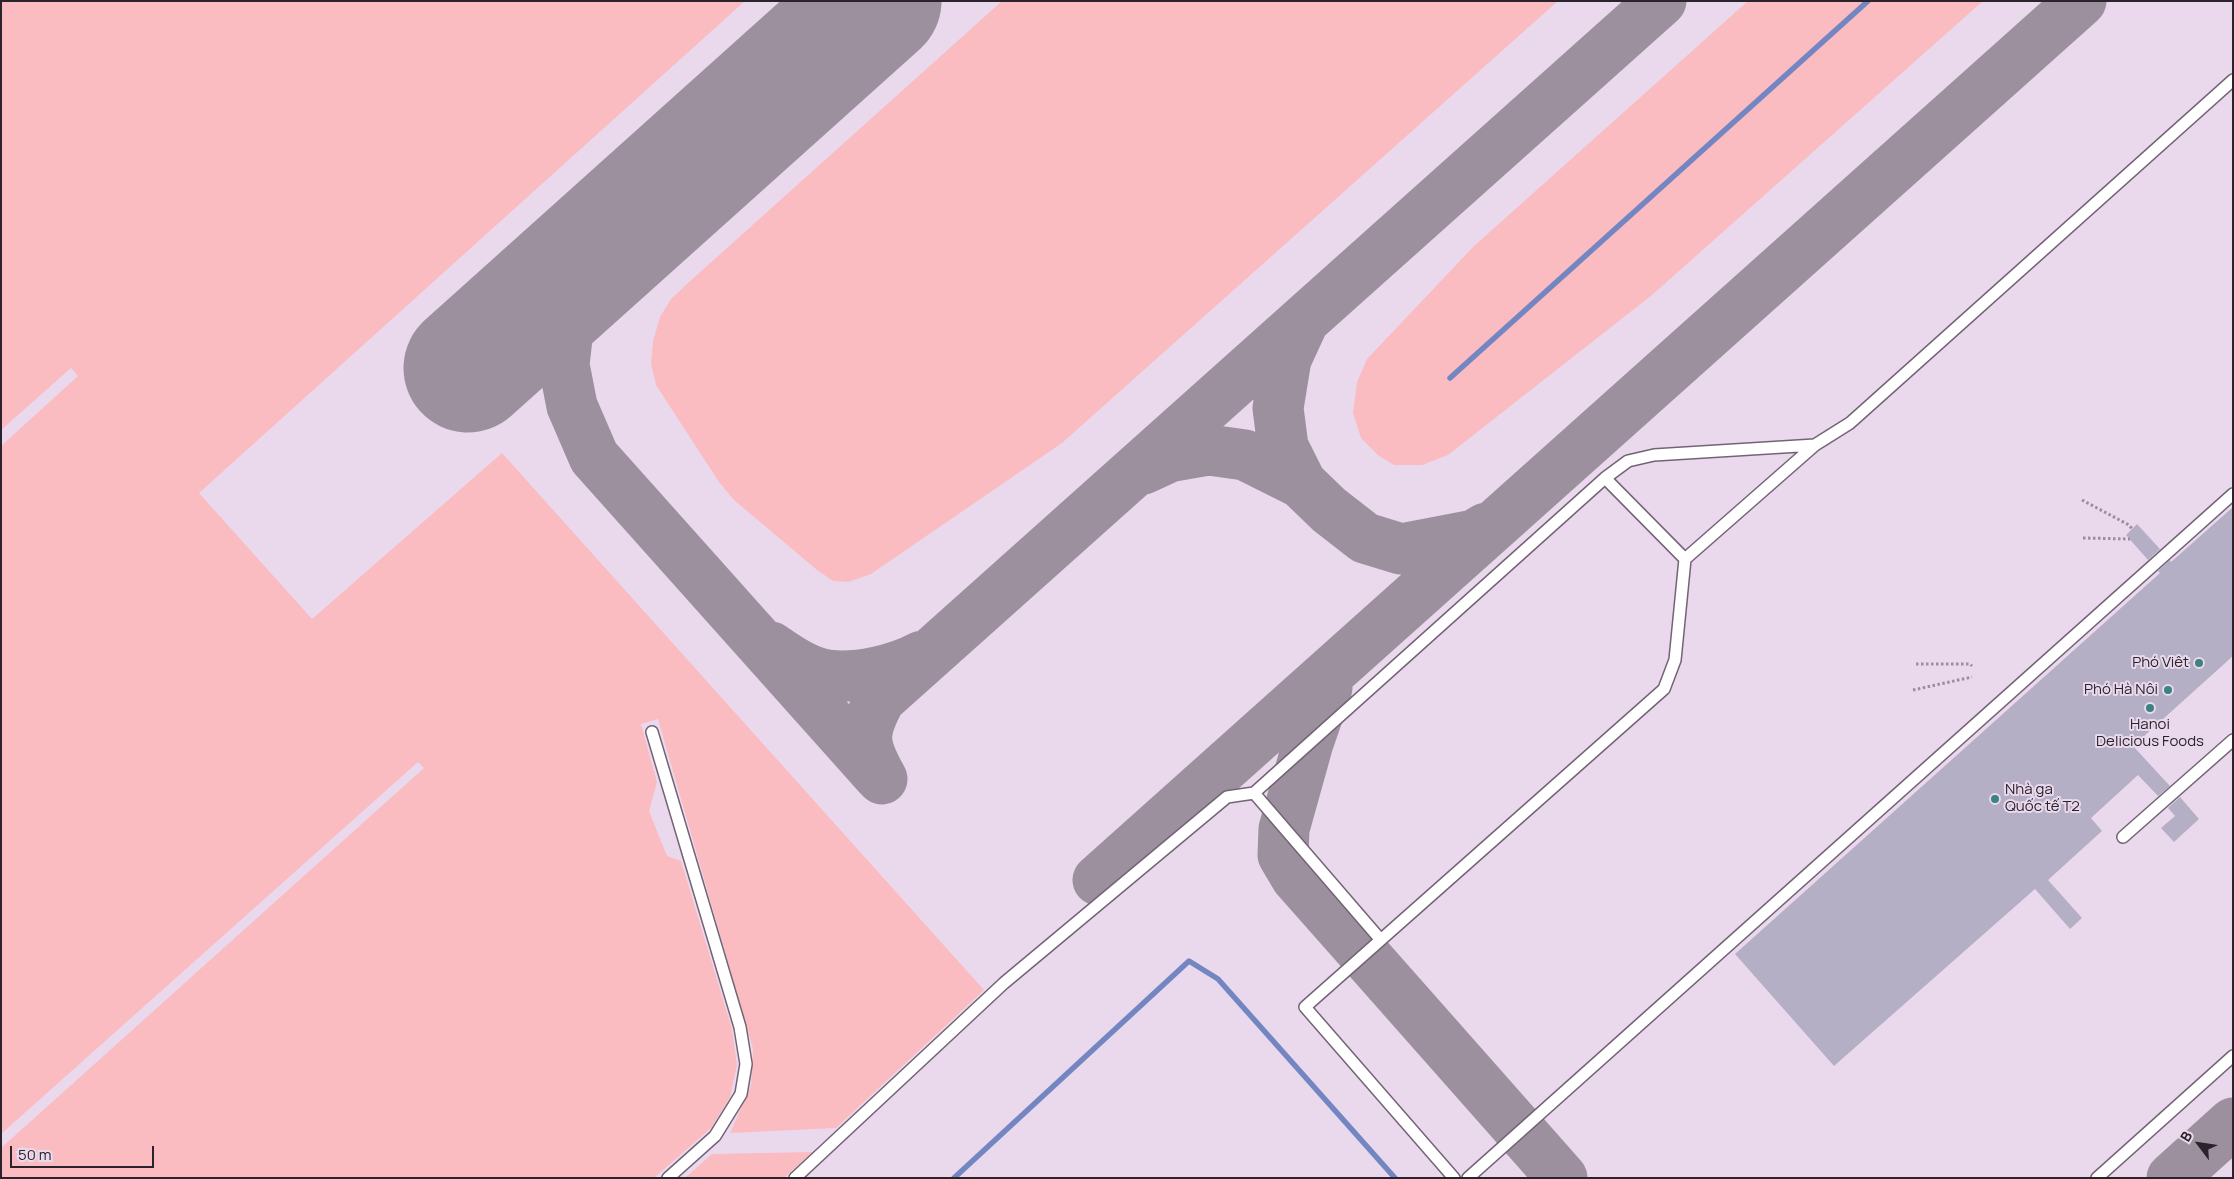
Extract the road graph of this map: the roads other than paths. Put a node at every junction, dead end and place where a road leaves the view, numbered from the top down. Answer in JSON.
{"nodes":[{"id":1,"x":2233,"y":80,"type":"edge"},
{"id":2,"x":1815,"y":445,"type":"junction"},
{"id":3,"x":1605,"y":478,"type":"junction"},
{"id":4,"x":2233,"y":494,"type":"edge"},
{"id":5,"x":1685,"y":559,"type":"junction"},
{"id":6,"x":652,"y":732,"type":"dead end"},
{"id":7,"x":2233,"y":740,"type":"edge"},
{"id":8,"x":1254,"y":793,"type":"junction"},
{"id":9,"x":2123,"y":837,"type":"dead end"},
{"id":10,"x":1380,"y":940,"type":"junction"},
{"id":11,"x":2233,"y":1056,"type":"edge"},
{"id":12,"x":668,"y":1178,"type":"edge"},
{"id":13,"x":795,"y":1178,"type":"edge"},
{"id":14,"x":1454,"y":1178,"type":"edge"},
{"id":15,"x":1468,"y":1178,"type":"edge"},
{"id":16,"x":2097,"y":1178,"type":"edge"}],
"edges":[{"from":1,"to":2,"type":"lane"},
{"from":2,"to":3,"type":"lane"},
{"from":2,"to":5,"type":"lane"},
{"from":3,"to":5,"type":"lane"},
{"from":3,"to":8,"type":"lane"},
{"from":4,"to":15,"type":"lane"},
{"from":5,"to":10,"type":"lane"},
{"from":6,"to":12,"type":"lane"},
{"from":7,"to":9,"type":"lane"},
{"from":8,"to":10,"type":"lane"},
{"from":8,"to":13,"type":"lane"},
{"from":10,"to":14,"type":"lane"},
{"from":11,"to":16,"type":"lane"}]}
